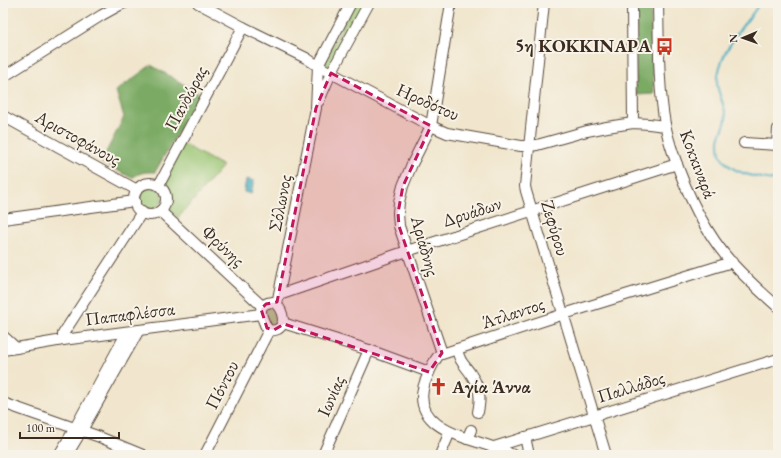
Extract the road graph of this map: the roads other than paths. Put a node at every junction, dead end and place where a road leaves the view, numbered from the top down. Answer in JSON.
{"nodes":[{"id":1,"x":125,"y":3,"type":"edge"},
{"id":2,"x":198,"y":3,"type":"edge"},
{"id":3,"x":351,"y":3,"type":"edge"},
{"id":4,"x":368,"y":3,"type":"edge"},
{"id":5,"x":451,"y":3,"type":"edge"},
{"id":6,"x":544,"y":3,"type":"edge"},
{"id":7,"x":632,"y":3,"type":"edge"},
{"id":8,"x":658,"y":3,"type":"edge"},
{"id":9,"x":243,"y":27,"type":"junction"},
{"id":10,"x":318,"y":66,"type":"junction"},
{"id":11,"x":331,"y":73,"type":"junction"},
{"id":12,"x":3,"y":77,"type":"edge"},
{"id":13,"x":316,"y":108,"type":"junction"},
{"id":14,"x":3,"y":116,"type":"edge"},
{"id":15,"x":633,"y":123,"type":"junction"},
{"id":16,"x":431,"y":126,"type":"junction"},
{"id":17,"x":665,"y":126,"type":"junction"},
{"id":18,"x":778,"y":129,"type":"edge"},
{"id":19,"x":744,"y":143,"type":"dead end"},
{"id":20,"x":778,"y":144,"type":"edge"},
{"id":21,"x":529,"y":146,"type":"junction"},
{"id":22,"x":677,"y":164,"type":"junction"},
{"id":23,"x":159,"y":185,"type":"junction"},
{"id":24,"x":137,"y":190,"type":"junction"},
{"id":25,"x":135,"y":201,"type":"junction"},
{"id":26,"x":531,"y":210,"type":"junction"},
{"id":27,"x":160,"y":211,"type":"junction"},
{"id":28,"x":142,"y":212,"type":"junction"},
{"id":29,"x":3,"y":219,"type":"edge"},
{"id":30,"x":407,"y":251,"type":"junction"},
{"id":31,"x":732,"y":262,"type":"junction"},
{"id":32,"x":278,"y":300,"type":"junction"},
{"id":33,"x":778,"y":307,"type":"edge"},
{"id":34,"x":262,"y":310,"type":"junction"},
{"id":35,"x":564,"y":314,"type":"junction"},
{"id":36,"x":283,"y":323,"type":"junction"},
{"id":37,"x":139,"y":330,"type":"junction"},
{"id":38,"x":269,"y":330,"type":"junction"},
{"id":39,"x":128,"y":332,"type":"junction"},
{"id":40,"x":3,"y":336,"type":"edge"},
{"id":41,"x":63,"y":340,"type":"junction"},
{"id":42,"x":16,"y":348,"type":"junction"},
{"id":43,"x":457,"y":349,"type":"junction"},
{"id":44,"x":3,"y":350,"type":"edge"},
{"id":45,"x":369,"y":350,"type":"junction"},
{"id":46,"x":442,"y":353,"type":"junction"},
{"id":47,"x":778,"y":359,"type":"edge"},
{"id":48,"x":429,"y":372,"type":"junction"},
{"id":49,"x":3,"y":403,"type":"edge"},
{"id":50,"x":478,"y":412,"type":"dead end"},
{"id":51,"x":594,"y":415,"type":"junction"},
{"id":52,"x":79,"y":429,"type":"junction"},
{"id":53,"x":450,"y":432,"type":"junction"},
{"id":54,"x":525,"y":437,"type":"junction"},
{"id":55,"x":494,"y":447,"type":"junction"},
{"id":56,"x":59,"y":455,"type":"edge"},
{"id":57,"x":67,"y":455,"type":"edge"},
{"id":58,"x":143,"y":455,"type":"edge"},
{"id":59,"x":205,"y":455,"type":"edge"},
{"id":60,"x":323,"y":455,"type":"edge"},
{"id":61,"x":440,"y":455,"type":"edge"},
{"id":62,"x":513,"y":455,"type":"edge"},
{"id":63,"x":529,"y":455,"type":"edge"},
{"id":64,"x":606,"y":455,"type":"edge"}],
"edges":[{"from":1,"to":12,"type":"street"},
{"from":2,"to":9,"type":"street","name":"Ηροδότου"},
{"from":3,"to":10,"type":"street","name":"Σόλωνος"},
{"from":4,"to":11,"type":"street","name":"Σόλωνος"},
{"from":5,"to":16,"type":"street","name":"Αριάδνης"},
{"from":6,"to":21,"type":"street","name":"Ζεφύρου"},
{"from":7,"to":15,"type":"street"},
{"from":8,"to":17,"type":"street","name":"Κοκκιναρά"},
{"from":9,"to":10,"type":"street","name":"Ηροδότου"},
{"from":9,"to":23,"type":"street","name":"Πανδώρας"},
{"from":10,"to":11,"type":"street","name":"Ηροδότου"},
{"from":10,"to":13,"type":"street","name":"Σόλωνος"},
{"from":11,"to":13,"type":"street","name":"Σόλωνος"},
{"from":11,"to":16,"type":"street","name":"Ηροδότου"},
{"from":13,"to":32,"type":"street","name":"Σόλωνος"},
{"from":14,"to":24,"type":"street","name":"Αριστοφάνους"},
{"from":15,"to":17,"type":"street","name":"Ηροδότου"},
{"from":15,"to":21,"type":"street","name":"Ηροδότου"},
{"from":16,"to":21,"type":"street","name":"Ηροδότου"},
{"from":16,"to":30,"type":"street","name":"Αριάδνης"},
{"from":17,"to":22,"type":"street","name":"Κοκκιναρά"},
{"from":18,"to":20,"type":"street"},
{"from":19,"to":20,"type":"street"},
{"from":21,"to":26,"type":"street","name":"Ζεφύρου"},
{"from":22,"to":26,"type":"street","name":"Δρυάδων"},
{"from":22,"to":31,"type":"street","name":"Κοκκιναρά"},
{"from":23,"to":24,"type":"street"},
{"from":23,"to":27,"type":"street"},
{"from":24,"to":25,"type":"street"},
{"from":25,"to":28,"type":"street"},
{"from":25,"to":29,"type":"street"},
{"from":26,"to":30,"type":"street","name":"Δρυάδων"},
{"from":26,"to":35,"type":"street","name":"Ζεφύρου"},
{"from":27,"to":28,"type":"street"},
{"from":27,"to":34,"type":"street","name":"Φρύνης"},
{"from":28,"to":41,"type":"street"},
{"from":30,"to":32,"type":"street","name":"Δρυάδων"},
{"from":30,"to":46,"type":"street","name":"Αριάδνης"},
{"from":31,"to":33,"type":"street","name":"Κοκκιναρά"},
{"from":31,"to":35,"type":"street","name":"Άτλαντος"},
{"from":32,"to":34,"type":"street","name":"Παπαφλέσσα"},
{"from":32,"to":36,"type":"street"},
{"from":34,"to":37,"type":"street","name":"Παπαφλέσσα"},
{"from":34,"to":38,"type":"street"},
{"from":35,"to":43,"type":"street","name":"Άτλαντος"},
{"from":35,"to":51,"type":"street","name":"Ζεφύρου"},
{"from":36,"to":38,"type":"street"},
{"from":36,"to":45,"type":"street"},
{"from":37,"to":39,"type":"street","name":"Παπαφλέσσα"},
{"from":37,"to":52,"type":"street"},
{"from":38,"to":59,"type":"street","name":"Πόντου"},
{"from":39,"to":41,"type":"street","name":"Παπαφλέσσα"},
{"from":39,"to":52,"type":"street"},
{"from":40,"to":42,"type":"street"},
{"from":41,"to":42,"type":"street","name":"Παπαφλέσσα"},
{"from":42,"to":44,"type":"street","name":"Παπαφλέσσα"},
{"from":43,"to":46,"type":"street","name":"Άτλαντος"},
{"from":43,"to":50,"type":"street"},
{"from":45,"to":48,"type":"street"},
{"from":45,"to":60,"type":"street","name":"Ιωνίας"},
{"from":46,"to":48,"type":"street"},
{"from":47,"to":51,"type":"street","name":"Παλλάδος"},
{"from":48,"to":53,"type":"street"},
{"from":49,"to":52,"type":"street"},
{"from":51,"to":54,"type":"street","name":"Παλλάδος"},
{"from":51,"to":64,"type":"street","name":"Ζεφύρου"},
{"from":52,"to":56,"type":"street"},
{"from":52,"to":57,"type":"street"},
{"from":52,"to":58,"type":"street"},
{"from":53,"to":55,"type":"street"},
{"from":53,"to":61,"type":"street"},
{"from":54,"to":55,"type":"street","name":"Παλλάδος"},
{"from":54,"to":63,"type":"street"},
{"from":55,"to":62,"type":"street"}]}
